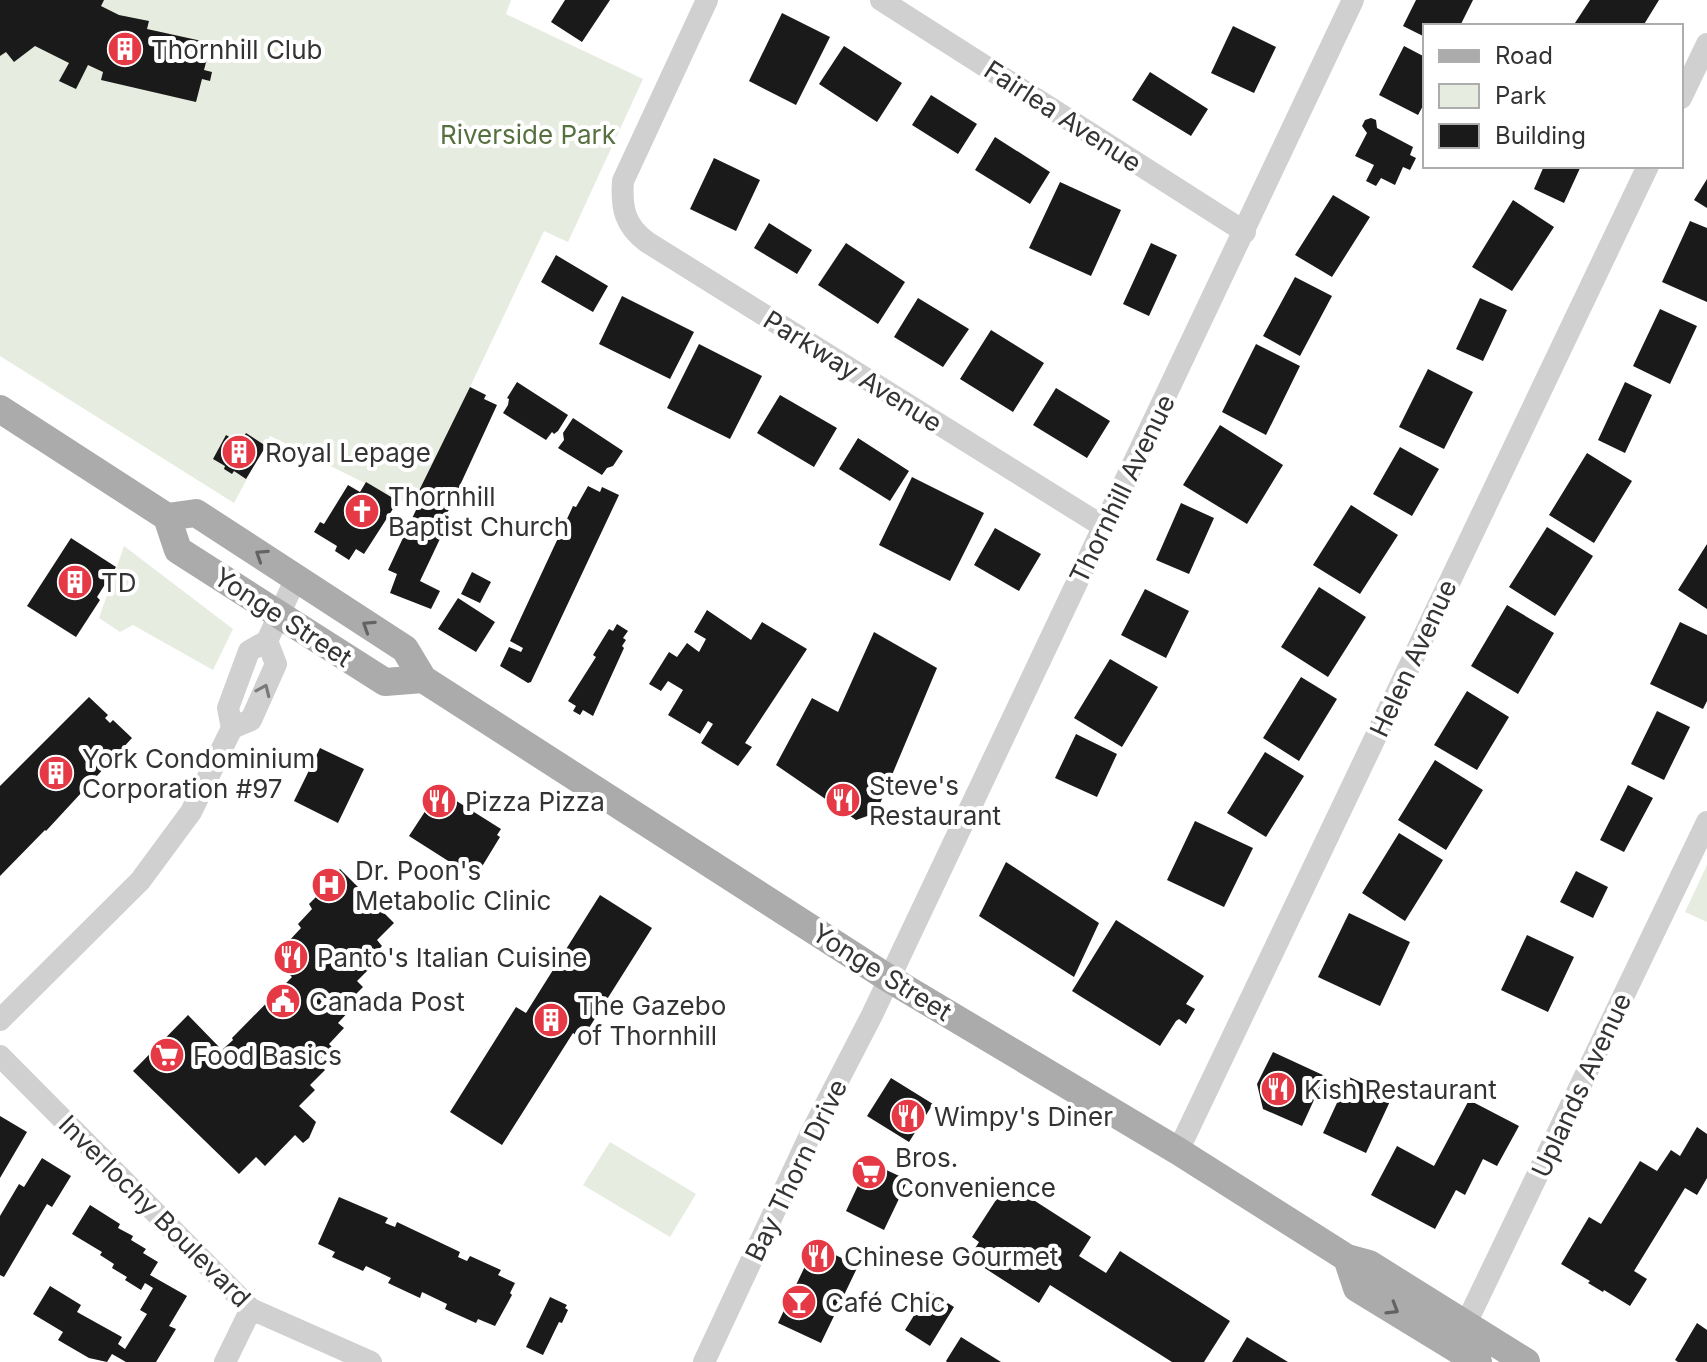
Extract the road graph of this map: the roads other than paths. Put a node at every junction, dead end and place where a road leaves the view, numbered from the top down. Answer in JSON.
{"nodes":[{"id":1,"x":707,"y":0,"type":"edge"},
{"id":2,"x":881,"y":0,"type":"edge"},
{"id":3,"x":1353,"y":0,"type":"edge"},
{"id":4,"x":1707,"y":44,"type":"edge"},
{"id":5,"x":1683,"y":94,"type":"edge"},
{"id":6,"x":1647,"y":168,"type":"edge"},
{"id":7,"x":1245,"y":232,"type":"junction"},
{"id":8,"x":0,"y":409,"type":"edge"},
{"id":9,"x":167,"y":517,"type":"junction"},
{"id":10,"x":1104,"y":527,"type":"junction"},
{"id":11,"x":226,"y":532,"type":"junction"},
{"id":12,"x":207,"y":568,"type":"junction"},
{"id":13,"x":296,"y":578,"type":"junction"},
{"id":14,"x":278,"y":614,"type":"junction"},
{"id":15,"x":423,"y":679,"type":"junction"},
{"id":16,"x":1707,"y":822,"type":"edge"},
{"id":17,"x":888,"y":978,"type":"junction"},
{"id":18,"x":0,"y":1020,"type":"edge"},
{"id":19,"x":0,"y":1056,"type":"edge"},
{"id":20,"x":1178,"y":1151,"type":"junction"},
{"id":21,"x":251,"y":1309,"type":"junction"},
{"id":22,"x":1466,"y":1345,"type":"edge"},
{"id":23,"x":225,"y":1362,"type":"edge"},
{"id":24,"x":371,"y":1362,"type":"edge"},
{"id":25,"x":704,"y":1362,"type":"edge"},
{"id":26,"x":1526,"y":1362,"type":"edge"}],
"edges":[{"from":1,"to":10,"type":"street","name":"Parkway Avenue"},
{"from":2,"to":7,"type":"street","name":"Fairlea Avenue"},
{"from":3,"to":7,"type":"street","name":"Thornhill Avenue"},
{"from":4,"to":5,"type":"street"},
{"from":6,"to":20,"type":"street","name":"Helen Avenue"},
{"from":7,"to":10,"type":"street","name":"Thornhill Avenue"},
{"from":8,"to":9,"type":"main road"},
{"from":9,"to":11,"type":"main road","name":"Yonge Street"},
{"from":9,"to":12,"type":"main road","name":"Yonge Street"},
{"from":10,"to":17,"type":"street","name":"Thornhill Avenue"},
{"from":11,"to":12,"type":"main road"},
{"from":13,"to":11,"type":"main road","name":"Yonge Street","one_way":true},
{"from":12,"to":14,"type":"main road","name":"Yonge Street"},
{"from":13,"to":14,"type":"street"},
{"from":15,"to":13,"type":"main road","name":"Yonge Street","one_way":true},
{"from":14,"to":15,"type":"main road","name":"Yonge Street"},
{"from":14,"to":18,"type":"street"},
{"from":15,"to":17,"type":"main road","name":"Yonge Street"},
{"from":16,"to":22,"type":"street","name":"Uplands Avenue"},
{"from":17,"to":20,"type":"main road","name":"Yonge Street"},
{"from":17,"to":25,"type":"street","name":"Bay Thorn Drive"},
{"from":19,"to":21,"type":"street","name":"Inverlochy Boulevard"},
{"from":20,"to":22,"type":"main road","name":"Yonge Street"},
{"from":21,"to":23,"type":"street"},
{"from":21,"to":24,"type":"street","name":"Inverlochy Boulevard"},
{"from":22,"to":26,"type":"main road","name":"Yonge Street"}]}
